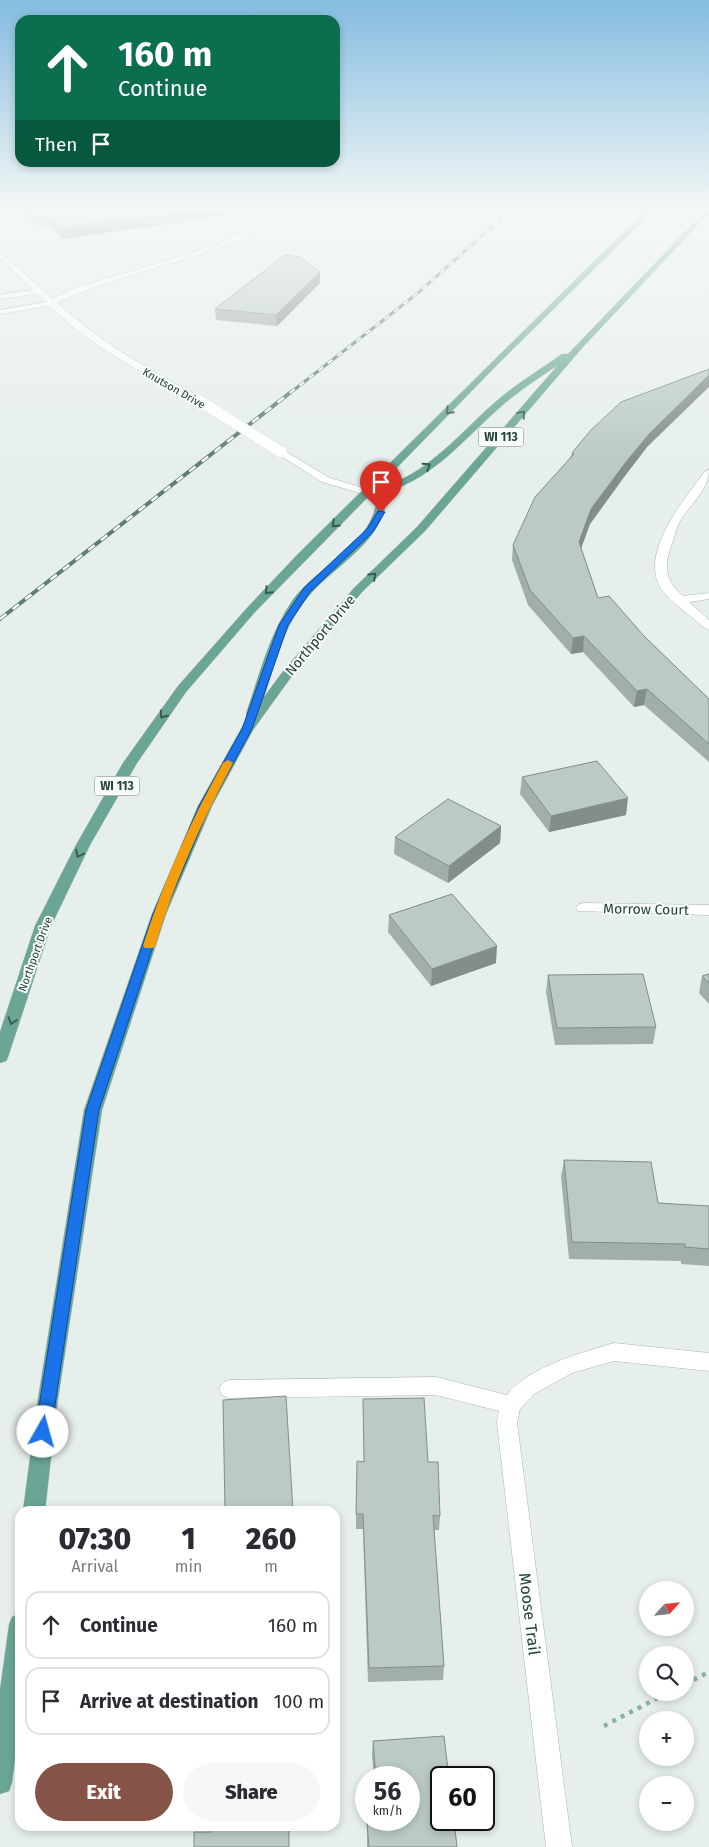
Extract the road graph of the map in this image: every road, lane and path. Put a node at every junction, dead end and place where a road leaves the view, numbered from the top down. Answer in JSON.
{"nodes":[{"id":1,"x":21,"y":293,"type":"edge"},
{"id":2,"x":41,"y":293,"type":"edge"},
{"id":3,"x":71,"y":293,"type":"edge"},
{"id":4,"x":565,"y":293,"type":"edge"},
{"id":5,"x":629,"y":293,"type":"edge"},
{"id":6,"x":0,"y":296,"type":"edge"},
{"id":7,"x":52,"y":303,"type":"junction"},
{"id":8,"x":0,"y":312,"type":"edge"},
{"id":9,"x":580,"y":345,"type":"junction"},
{"id":10,"x":709,"y":472,"type":"edge"},
{"id":11,"x":367,"y":492,"type":"junction"},
{"id":12,"x":709,"y":596,"type":"edge"},
{"id":13,"x":680,"y":600,"type":"junction"},
{"id":14,"x":709,"y":626,"type":"edge"},
{"id":15,"x":247,"y":729,"type":"junction"},
{"id":16,"x":583,"y":908,"type":"dead end"},
{"id":17,"x":709,"y":910,"type":"edge"},
{"id":18,"x":0,"y":1057,"type":"edge"},
{"id":19,"x":709,"y":1362,"type":"edge"},
{"id":20,"x":229,"y":1390,"type":"dead end"},
{"id":21,"x":512,"y":1405,"type":"junction"},
{"id":22,"x":35,"y":1506,"type":"edge"},
{"id":23,"x":15,"y":1664,"type":"edge"},
{"id":24,"x":709,"y":1672,"type":"edge"},
{"id":25,"x":694,"y":1680,"type":"edge"},
{"id":26,"x":652,"y":1701,"type":"edge"},
{"id":27,"x":604,"y":1726,"type":"dead end"},
{"id":28,"x":0,"y":1782,"type":"edge"},
{"id":29,"x":559,"y":1847,"type":"edge"}],
"edges":[{"from":1,"to":6,"type":"street"},
{"from":2,"to":7,"type":"street","name":"Knutson Drive"},
{"from":3,"to":7,"type":"street"},
{"from":4,"to":11,"type":"main road","name":"Northport Drive","number":"WI 113","one_way":true},
{"from":5,"to":9,"type":"main road","name":"Northport Drive","number":"WI 113"},
{"from":7,"to":8,"type":"street"},
{"from":7,"to":11,"type":"street","name":"Knutson Drive","bridge":true},
{"from":11,"to":9,"type":"main road","one_way":true},
{"from":15,"to":9,"type":"main road","name":"Northport Drive","number":"WI 113","one_way":true},
{"from":10,"to":13,"type":"street"},
{"from":11,"to":15,"type":"main road"},
{"from":11,"to":18,"type":"main road","name":"Northport Drive","number":"WI 113","one_way":true},
{"from":12,"to":13,"type":"street"},
{"from":13,"to":14,"type":"street"},
{"from":15,"to":22,"type":"main road","name":"Northport Drive","number":"WI 113"},
{"from":16,"to":17,"type":"street","name":"Morrow Court"},
{"from":19,"to":21,"type":"street"},
{"from":20,"to":21,"type":"street"},
{"from":21,"to":29,"type":"street","name":"Moose Trail"},
{"from":23,"to":28,"type":"main road"},
{"from":24,"to":25,"type":"path"},
{"from":26,"to":27,"type":"path"}]}
